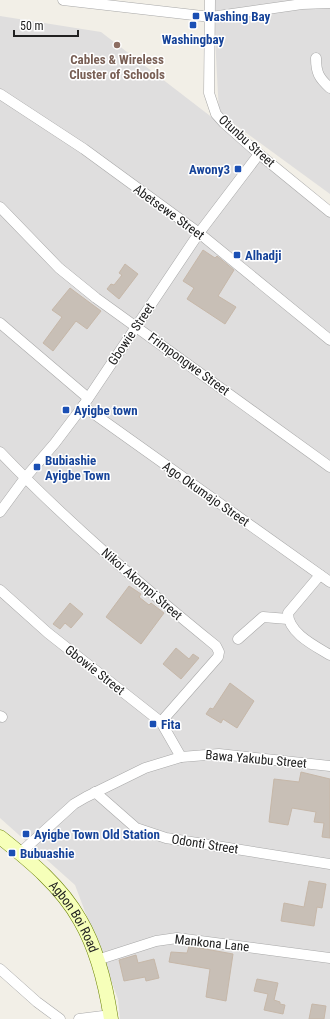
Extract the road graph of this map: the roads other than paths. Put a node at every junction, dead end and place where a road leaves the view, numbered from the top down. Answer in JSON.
{"nodes":[{"id":1,"x":63,"y":0,"type":"edge"},
{"id":2,"x":210,"y":0,"type":"edge"},
{"id":3,"x":330,"y":3,"type":"edge"},
{"id":4,"x":211,"y":18,"type":"junction"},
{"id":5,"x":316,"y":58,"type":"dead end"},
{"id":6,"x":330,"y":88,"type":"edge"},
{"id":7,"x":0,"y":94,"type":"edge"},
{"id":8,"x":259,"y":154,"type":"junction"},
{"id":9,"x":0,"y":207,"type":"edge"},
{"id":10,"x":330,"y":212,"type":"edge"},
{"id":11,"x":199,"y":233,"type":"junction"},
{"id":12,"x":0,"y":323,"type":"edge"},
{"id":13,"x":137,"y":327,"type":"junction"},
{"id":14,"x":330,"y":340,"type":"edge"},
{"id":15,"x":85,"y":402,"type":"junction"},
{"id":16,"x":0,"y":452,"type":"edge"},
{"id":17,"x":330,"y":467,"type":"edge"},
{"id":18,"x":25,"y":478,"type":"junction"},
{"id":19,"x":0,"y":512,"type":"edge"},
{"id":20,"x":320,"y":575,"type":"junction"},
{"id":21,"x":330,"y":582,"type":"edge"},
{"id":22,"x":0,"y":590,"type":"edge"},
{"id":23,"x":288,"y":620,"type":"junction"},
{"id":24,"x":238,"y":639,"type":"dead end"},
{"id":25,"x":330,"y":655,"type":"edge"},
{"id":26,"x":161,"y":722,"type":"junction"},
{"id":27,"x":181,"y":757,"type":"junction"},
{"id":28,"x":330,"y":766,"type":"edge"},
{"id":29,"x":95,"y":792,"type":"junction"},
{"id":30,"x":0,"y":837,"type":"edge"},
{"id":31,"x":20,"y":853,"type":"junction"},
{"id":32,"x":330,"y":864,"type":"edge"},
{"id":33,"x":330,"y":958,"type":"edge"},
{"id":34,"x":97,"y":960,"type":"junction"},
{"id":35,"x":0,"y":969,"type":"edge"},
{"id":36,"x":111,"y":1017,"type":"edge"},
{"id":37,"x":60,"y":1019,"type":"edge"},
{"id":38,"x":79,"y":1019,"type":"edge"}],
"edges":[{"from":1,"to":4,"type":"street"},
{"from":2,"to":4,"type":"street","name":"Otunbu Street"},
{"from":3,"to":4,"type":"street"},
{"from":4,"to":8,"type":"street","name":"Otunbu Street"},
{"from":5,"to":6,"type":"street"},
{"from":7,"to":11,"type":"street","name":"Abetsewe Street"},
{"from":8,"to":10,"type":"street","name":"Otunbu Street"},
{"from":8,"to":11,"type":"street","name":"Gbowie Street"},
{"from":9,"to":13,"type":"street","name":"Frimpongwe Street"},
{"from":11,"to":13,"type":"street","name":"Gbowie Street"},
{"from":11,"to":14,"type":"street","name":"Abetsewe Street"},
{"from":12,"to":15,"type":"street","name":"Ago Okumajo Street"},
{"from":13,"to":15,"type":"street","name":"Gbowie Street"},
{"from":13,"to":17,"type":"street","name":"Frimpongwe Street"},
{"from":15,"to":18,"type":"street","name":"Gbowie Street"},
{"from":15,"to":20,"type":"street","name":"Ago Okumajo Street"},
{"from":16,"to":18,"type":"street","name":"Nikoi Akompi Street"},
{"from":18,"to":19,"type":"street","name":"Gbowie Street"},
{"from":18,"to":26,"type":"street","name":"Nikoi Akompi Street"},
{"from":20,"to":21,"type":"street","name":"Ago Okumajo Street"},
{"from":20,"to":23,"type":"street"},
{"from":22,"to":26,"type":"street","name":"Gbowie Street"},
{"from":23,"to":24,"type":"street"},
{"from":23,"to":25,"type":"street"},
{"from":26,"to":27,"type":"street","name":"Gbowie Street"},
{"from":27,"to":28,"type":"street","name":"Bawa Yakubu Street"},
{"from":27,"to":29,"type":"street","name":"Bawa Yakubu Street"},
{"from":29,"to":31,"type":"street","name":"Bawa Yakubu Street"},
{"from":29,"to":32,"type":"street","name":"Odonti Street"},
{"from":30,"to":31,"type":"street","name":"Agbon Boi Road"},
{"from":31,"to":34,"type":"street","name":"Agbon Boi Road"},
{"from":33,"to":34,"type":"street","name":"Mankona Lane"},
{"from":34,"to":36,"type":"street","name":"Agbon Boi Road"},
{"from":35,"to":37,"type":"street"},
{"from":36,"to":38,"type":"street"}]}
